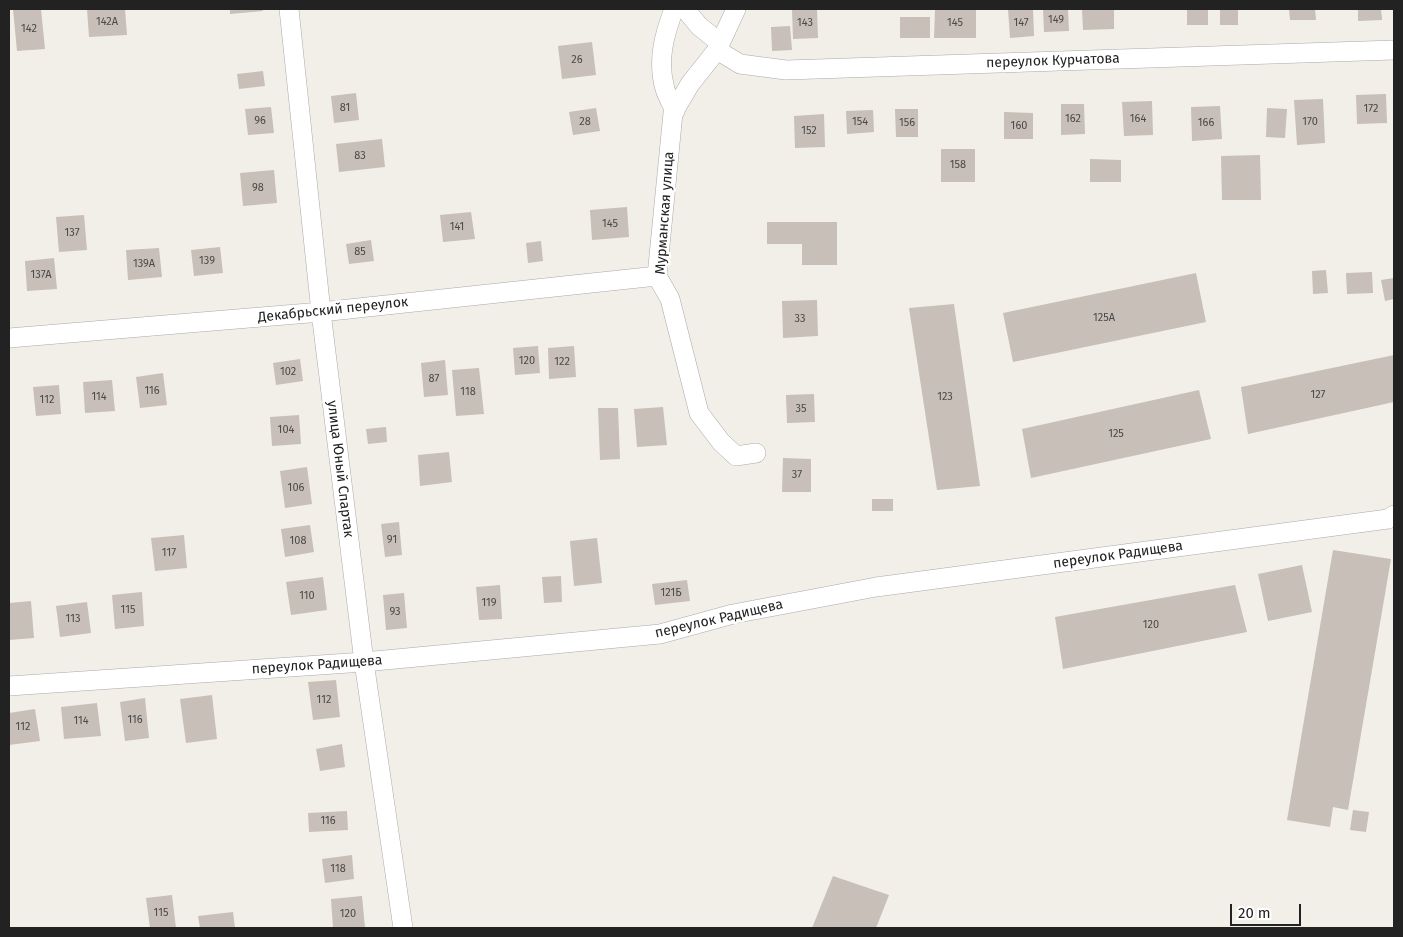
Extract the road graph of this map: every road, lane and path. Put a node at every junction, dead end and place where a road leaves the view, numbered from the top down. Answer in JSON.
{"nodes":[{"id":1,"x":289,"y":9,"type":"edge"},
{"id":2,"x":674,"y":9,"type":"edge"},
{"id":3,"x":685,"y":9,"type":"edge"},
{"id":4,"x":736,"y":9,"type":"edge"},
{"id":5,"x":718,"y":46,"type":"junction"},
{"id":6,"x":1394,"y":50,"type":"edge"},
{"id":7,"x":675,"y":111,"type":"junction"},
{"id":8,"x":657,"y":276,"type":"junction"},
{"id":9,"x":321,"y":312,"type":"junction"},
{"id":10,"x":9,"y":338,"type":"edge"},
{"id":11,"x":756,"y":454,"type":"dead end"},
{"id":12,"x":1394,"y":515,"type":"edge"},
{"id":13,"x":364,"y":662,"type":"junction"},
{"id":14,"x":9,"y":686,"type":"edge"},
{"id":15,"x":402,"y":928,"type":"edge"}],
"edges":[{"from":1,"to":9,"type":"street","name":"улица Юный Спартак"},
{"from":2,"to":7,"type":"street"},
{"from":3,"to":5,"type":"street","name":"переулок Курчатова"},
{"from":4,"to":5,"type":"street","name":"Мурманская улица"},
{"from":5,"to":6,"type":"street","name":"переулок Курчатова"},
{"from":5,"to":7,"type":"street","name":"Мурманская улица"},
{"from":7,"to":8,"type":"street","name":"Мурманская улица"},
{"from":8,"to":9,"type":"street","name":"Декабрьский переулок"},
{"from":8,"to":11,"type":"street","name":"Мурманская улица"},
{"from":9,"to":10,"type":"street","name":"Декабрьский переулок"},
{"from":9,"to":13,"type":"street","name":"улица Юный Спартак"},
{"from":12,"to":13,"type":"street","name":"переулок Радищева"},
{"from":13,"to":14,"type":"street","name":"переулок Радищева"},
{"from":13,"to":15,"type":"street","name":"улица Юный Спартак"}]}
